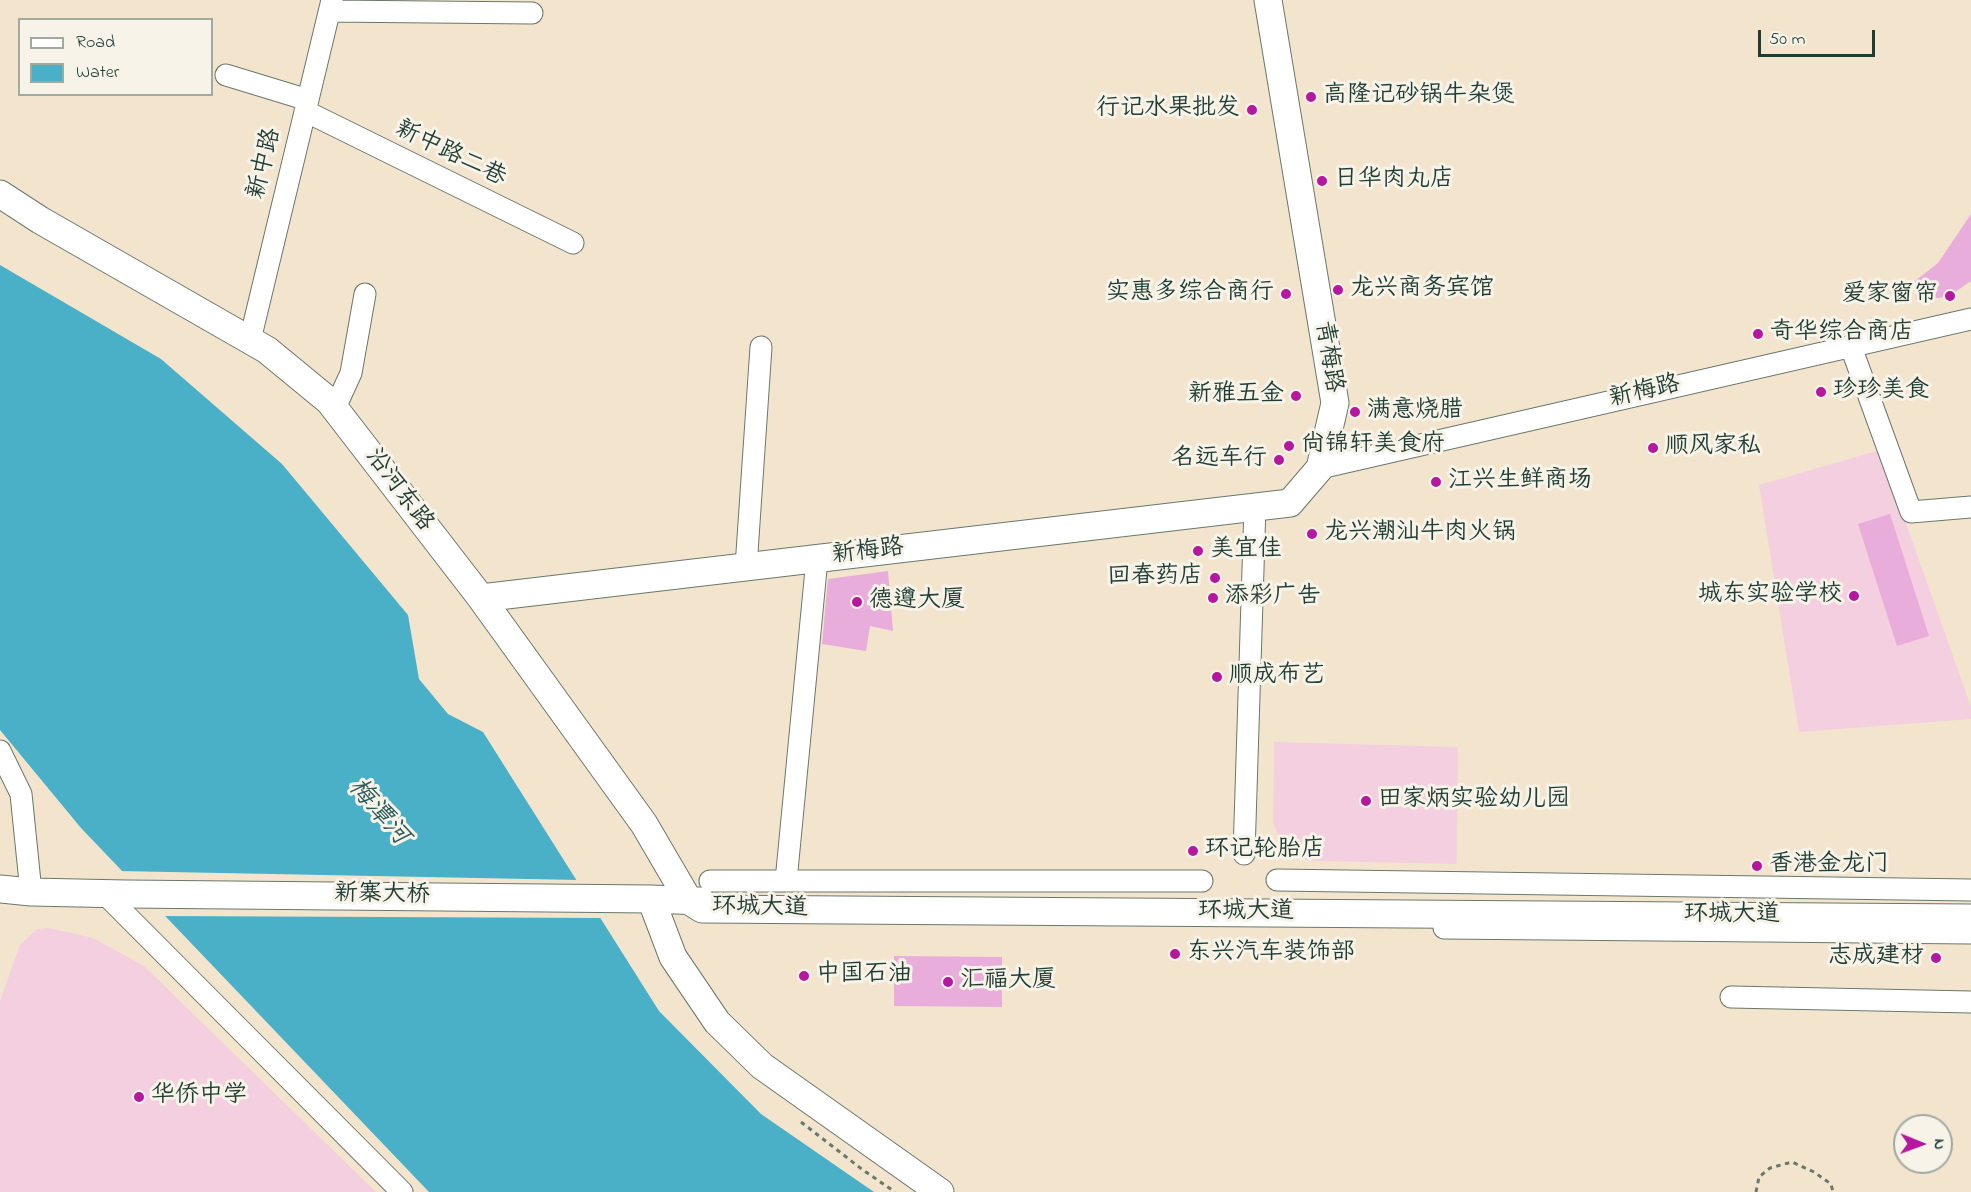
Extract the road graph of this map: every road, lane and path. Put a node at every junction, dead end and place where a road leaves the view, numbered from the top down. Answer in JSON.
{"nodes":[{"id":1,"x":1268,"y":0,"type":"edge"},
{"id":2,"x":331,"y":5,"type":"edge"},
{"id":3,"x":532,"y":13,"type":"dead end"},
{"id":4,"x":226,"y":75,"type":"dead end"},
{"id":5,"x":307,"y":106,"type":"junction"},
{"id":6,"x":0,"y":194,"type":"edge"},
{"id":7,"x":573,"y":243,"type":"dead end"},
{"id":8,"x":365,"y":294,"type":"dead end"},
{"id":9,"x":1971,"y":319,"type":"edge"},
{"id":10,"x":250,"y":340,"type":"junction"},
{"id":11,"x":1851,"y":346,"type":"junction"},
{"id":12,"x":761,"y":347,"type":"dead end"},
{"id":13,"x":335,"y":408,"type":"junction"},
{"id":14,"x":1320,"y":468,"type":"junction"},
{"id":15,"x":1255,"y":507,"type":"junction"},
{"id":16,"x":1971,"y":507,"type":"edge"},
{"id":17,"x":816,"y":559,"type":"junction"},
{"id":18,"x":746,"y":567,"type":"junction"},
{"id":19,"x":481,"y":598,"type":"junction"},
{"id":20,"x":0,"y":751,"type":"edge"},
{"id":21,"x":1244,"y":854,"type":"dead end"},
{"id":22,"x":1202,"y":880,"type":"dead end"},
{"id":23,"x":1277,"y":880,"type":"dead end"},
{"id":24,"x":710,"y":881,"type":"dead end"},
{"id":25,"x":786,"y":881,"type":"junction"},
{"id":26,"x":1,"y":890,"type":"edge"},
{"id":27,"x":1971,"y":890,"type":"edge"},
{"id":28,"x":31,"y":892,"type":"junction"},
{"id":29,"x":114,"y":893,"type":"junction"},
{"id":30,"x":645,"y":899,"type":"junction"},
{"id":31,"x":689,"y":901,"type":"junction"},
{"id":32,"x":1971,"y":908,"type":"edge"},
{"id":33,"x":1971,"y":918,"type":"edge"},
{"id":34,"x":712,"y":920,"type":"dead end"},
{"id":35,"x":1971,"y":933,"type":"edge"},
{"id":36,"x":1731,"y":997,"type":"dead end"},
{"id":37,"x":1971,"y":1002,"type":"edge"},
{"id":38,"x":402,"y":1192,"type":"edge"},
{"id":39,"x":940,"y":1192,"type":"edge"},
{"id":40,"x":1756,"y":1192,"type":"edge"},
{"id":41,"x":1833,"y":1192,"type":"edge"}],
"edges":[{"from":1,"to":14,"type":"main road","name":"青梅路"},
{"from":2,"to":3,"type":"street"},
{"from":2,"to":5,"type":"street","name":"新中路"},
{"from":4,"to":5,"type":"street","name":"新中路二巷"},
{"from":5,"to":7,"type":"street","name":"新中路二巷"},
{"from":5,"to":10,"type":"street","name":"新中路"},
{"from":6,"to":10,"type":"main road","name":"沿河东路"},
{"from":8,"to":13,"type":"street"},
{"from":9,"to":11,"type":"street","name":"新梅路"},
{"from":10,"to":13,"type":"main road","name":"沿河东路"},
{"from":11,"to":14,"type":"street","name":"新梅路"},
{"from":11,"to":16,"type":"street"},
{"from":12,"to":18,"type":"street"},
{"from":13,"to":19,"type":"main road","name":"沿河东路"},
{"from":14,"to":15,"type":"main road","name":"青梅路"},
{"from":15,"to":17,"type":"main road","name":"新梅路"},
{"from":15,"to":21,"type":"street"},
{"from":17,"to":18,"type":"main road","name":"新梅路"},
{"from":17,"to":25,"type":"street"},
{"from":18,"to":19,"type":"main road","name":"新梅路"},
{"from":19,"to":31,"type":"main road","name":"沿河东路"},
{"from":20,"to":28,"type":"street"},
{"from":22,"to":25,"type":"street"},
{"from":23,"to":27,"type":"street"},
{"from":24,"to":25,"type":"street"},
{"from":26,"to":28,"type":"main road","name":"新寨大桥"},
{"from":28,"to":29,"type":"main road","name":"新寨大桥"},
{"from":29,"to":30,"type":"main road","name":"新寨大桥"},
{"from":29,"to":38,"type":"street"},
{"from":30,"to":31,"type":"main road","name":"新寨大桥"},
{"from":30,"to":39,"type":"main road"},
{"from":31,"to":32,"type":"main road","name":"环城大道"},
{"from":31,"to":33,"type":"main road","name":"环城大道"},
{"from":34,"to":35,"type":"street"},
{"from":36,"to":37,"type":"street"},
{"from":40,"to":41,"type":"path"}]}
